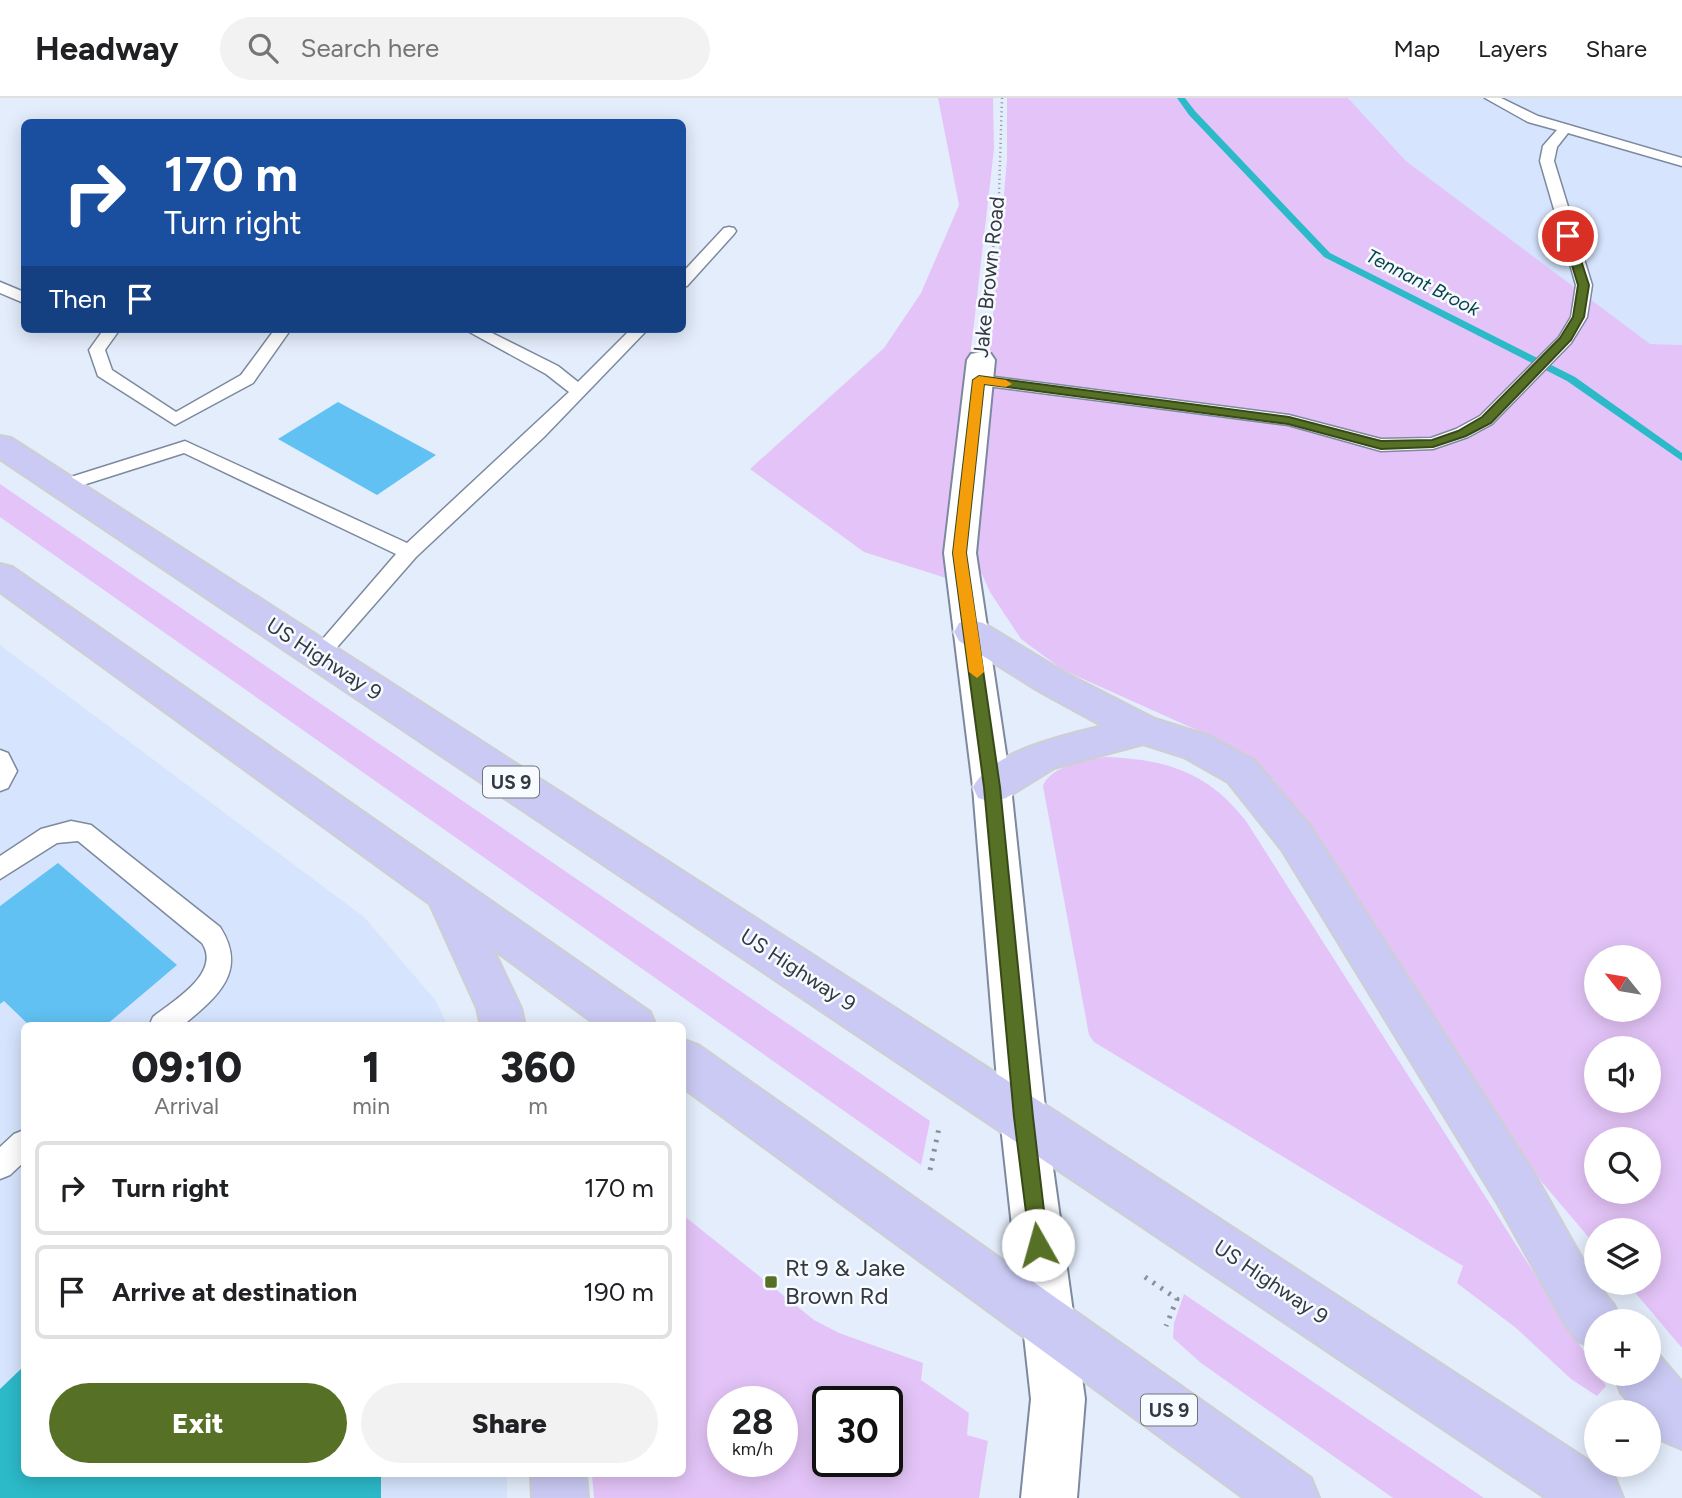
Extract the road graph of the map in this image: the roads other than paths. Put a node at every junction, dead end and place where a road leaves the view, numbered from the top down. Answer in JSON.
{"nodes":[{"id":1,"x":1491,"y":98,"type":"edge"},
{"id":2,"x":1565,"y":129,"type":"junction"},
{"id":3,"x":1682,"y":162,"type":"edge"},
{"id":4,"x":729,"y":231,"type":"dead end"},
{"id":5,"x":686,"y":279,"type":"edge"},
{"id":6,"x":0,"y":287,"type":"edge"},
{"id":7,"x":21,"y":297,"type":"edge"},
{"id":8,"x":109,"y":333,"type":"edge"},
{"id":9,"x":280,"y":333,"type":"edge"},
{"id":10,"x":480,"y":333,"type":"edge"},
{"id":11,"x":636,"y":333,"type":"edge"},
{"id":12,"x":980,"y":370,"type":"joint"},
{"id":13,"x":579,"y":391,"type":"junction"},
{"id":14,"x":0,"y":445,"type":"edge"},
{"id":15,"x":61,"y":486,"type":"junction"},
{"id":16,"x":409,"y":552,"type":"junction"},
{"id":17,"x":0,"y":575,"type":"edge"},
{"id":18,"x":971,"y":632,"type":"junction"},
{"id":19,"x":318,"y":656,"type":"junction"},
{"id":20,"x":1143,"y":730,"type":"junction"},
{"id":21,"x":0,"y":759,"type":"edge"},
{"id":22,"x":0,"y":782,"type":"edge"},
{"id":23,"x":992,"y":787,"type":"junction"},
{"id":24,"x":0,"y":869,"type":"edge"},
{"id":25,"x":443,"y":888,"type":"junction"},
{"id":26,"x":167,"y":1022,"type":"edge"},
{"id":27,"x":502,"y":1022,"type":"edge"},
{"id":28,"x":628,"y":1022,"type":"edge"},
{"id":29,"x":686,"y":1063,"type":"edge"},
{"id":30,"x":1023,"y":1117,"type":"junction"},
{"id":31,"x":21,"y":1147,"type":"edge"},
{"id":32,"x":0,"y":1165,"type":"edge"},
{"id":33,"x":1585,"y":1309,"type":"edge"},
{"id":34,"x":1047,"y":1322,"type":"junction"},
{"id":35,"x":1650,"y":1386,"type":"edge"},
{"id":36,"x":1682,"y":1422,"type":"edge"},
{"id":37,"x":559,"y":1477,"type":"edge"},
{"id":38,"x":560,"y":1498,"type":"edge"},
{"id":39,"x":1049,"y":1498,"type":"edge"},
{"id":40,"x":1291,"y":1498,"type":"edge"},
{"id":41,"x":1595,"y":1498,"type":"edge"}],
"edges":[{"from":1,"to":2,"type":"lane"},
{"from":2,"to":3,"type":"lane"},
{"from":2,"to":12,"type":"lane"},
{"from":4,"to":5,"type":"lane"},
{"from":6,"to":7,"type":"lane"},
{"from":8,"to":9,"type":"lane"},
{"from":10,"to":13,"type":"lane"},
{"from":11,"to":13,"type":"lane"},
{"from":12,"to":18,"type":"street","name":"Jake Brown Road"},
{"from":13,"to":16,"type":"lane"},
{"from":14,"to":15,"type":"highway","name":"US Highway 9","number":"US 9"},
{"from":15,"to":16,"type":"lane"},
{"from":15,"to":19,"type":"highway","name":"US Highway 9","number":"US 9"},
{"from":16,"to":19,"type":"lane"},
{"from":17,"to":25,"type":"highway"},
{"from":18,"to":20,"type":"highway"},
{"from":18,"to":23,"type":"street","name":"Jake Brown Road"},
{"from":19,"to":30,"type":"highway","name":"US Highway 9","number":"US 9"},
{"from":20,"to":23,"type":"highway"},
{"from":20,"to":33,"type":"highway"},
{"from":21,"to":22,"type":"lane"},
{"from":23,"to":30,"type":"street","name":"Jake Brown Road"},
{"from":24,"to":26,"type":"lane"},
{"from":25,"to":27,"type":"highway"},
{"from":25,"to":28,"type":"highway"},
{"from":29,"to":34,"type":"highway","number":"US 9"},
{"from":30,"to":34,"type":"street","name":"Jake Brown Road"},
{"from":30,"to":41,"type":"highway","name":"US Highway 9","number":"US 9"},
{"from":31,"to":32,"type":"lane"},
{"from":34,"to":39,"type":"street","name":"Jake Brown Road"},
{"from":34,"to":40,"type":"highway","number":"US 9"},
{"from":35,"to":36,"type":"highway"},
{"from":37,"to":38,"type":"highway"}]}
